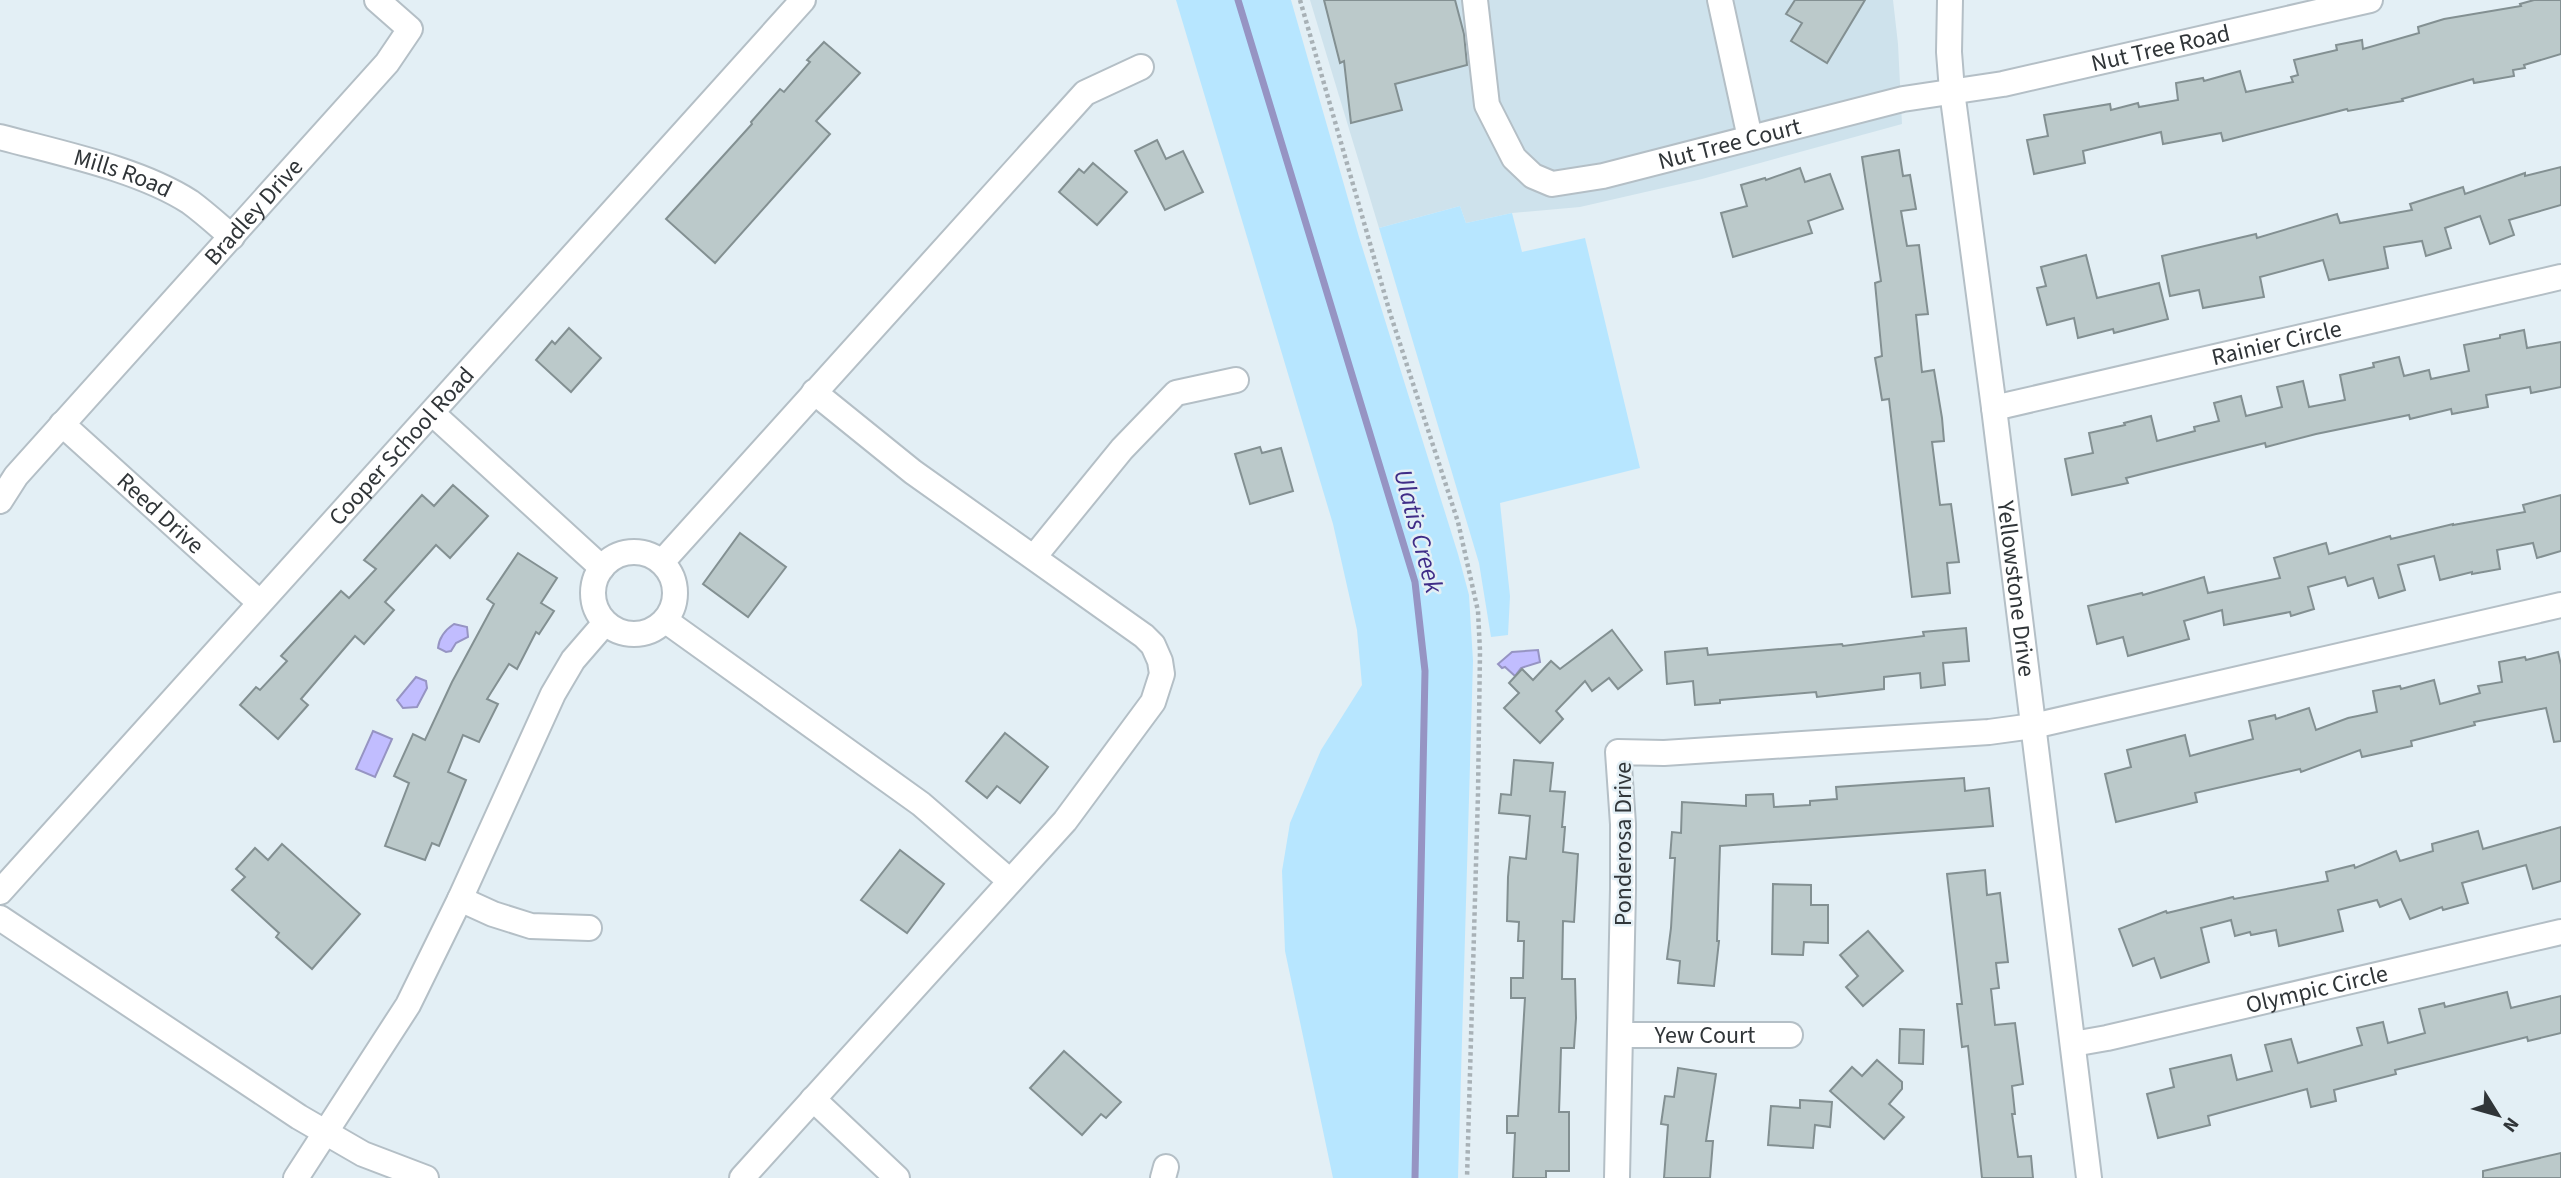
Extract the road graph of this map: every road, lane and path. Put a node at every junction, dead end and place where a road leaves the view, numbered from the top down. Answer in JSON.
{"nodes":[{"id":1,"x":377,"y":0,"type":"edge"},
{"id":2,"x":803,"y":0,"type":"edge"},
{"id":3,"x":1300,"y":0,"type":"edge"},
{"id":4,"x":1475,"y":0,"type":"edge"},
{"id":5,"x":1720,"y":0,"type":"edge"},
{"id":6,"x":1950,"y":0,"type":"edge"},
{"id":7,"x":2370,"y":0,"type":"edge"},
{"id":8,"x":1141,"y":67,"type":"dead end"},
{"id":9,"x":1952,"y":91,"type":"junction"},
{"id":10,"x":0,"y":137,"type":"edge"},
{"id":11,"x":1750,"y":138,"type":"junction"},
{"id":12,"x":232,"y":237,"type":"junction"},
{"id":13,"x":2561,"y":277,"type":"edge"},
{"id":14,"x":1236,"y":380,"type":"dead end"},
{"id":15,"x":814,"y":392,"type":"junction"},
{"id":16,"x":1994,"y":408,"type":"junction"},
{"id":17,"x":432,"y":413,"type":"junction"},
{"id":18,"x":62,"y":424,"type":"junction"},
{"id":19,"x":0,"y":501,"type":"edge"},
{"id":20,"x":1034,"y":557,"type":"junction"},
{"id":21,"x":662,"y":562,"type":"junction"},
{"id":22,"x":602,"y":568,"type":"junction"},
{"id":23,"x":259,"y":602,"type":"junction"},
{"id":24,"x":2561,"y":605,"type":"edge"},
{"id":25,"x":666,"y":621,"type":"junction"},
{"id":26,"x":605,"y":623,"type":"junction"},
{"id":27,"x":2033,"y":726,"type":"junction"},
{"id":28,"x":1010,"y":881,"type":"junction"},
{"id":29,"x":0,"y":892,"type":"edge"},
{"id":30,"x":460,"y":899,"type":"junction"},
{"id":31,"x":0,"y":918,"type":"edge"},
{"id":32,"x":589,"y":928,"type":"dead end"},
{"id":33,"x":2561,"y":932,"type":"edge"},
{"id":34,"x":1621,"y":1035,"type":"junction"},
{"id":35,"x":1790,"y":1035,"type":"dead end"},
{"id":36,"x":2073,"y":1044,"type":"junction"},
{"id":37,"x":813,"y":1100,"type":"junction"},
{"id":38,"x":326,"y":1133,"type":"junction"},
{"id":39,"x":296,"y":1178,"type":"edge"},
{"id":40,"x":426,"y":1178,"type":"edge"},
{"id":41,"x":742,"y":1178,"type":"edge"},
{"id":42,"x":897,"y":1178,"type":"edge"},
{"id":43,"x":1467,"y":1178,"type":"edge"},
{"id":44,"x":1616,"y":1178,"type":"edge"},
{"id":45,"x":2089,"y":1178,"type":"edge"}],
"edges":[{"from":1,"to":12,"type":"street","name":"Bradley Drive"},
{"from":2,"to":17,"type":"street","name":"Cooper School Road"},
{"from":3,"to":43,"type":"path"},
{"from":4,"to":11,"type":"street","name":"Nut Tree Court"},
{"from":5,"to":11,"type":"street"},
{"from":6,"to":9,"type":"street","name":"Yellowstone Drive"},
{"from":7,"to":9,"type":"street","name":"Nut Tree Road"},
{"from":8,"to":15,"type":"street"},
{"from":9,"to":11,"type":"street","name":"Nut Tree Court"},
{"from":9,"to":16,"type":"street","name":"Yellowstone Drive"},
{"from":10,"to":12,"type":"street","name":"Mills Road"},
{"from":12,"to":18,"type":"street","name":"Bradley Drive"},
{"from":13,"to":16,"type":"street","name":"Rainier Circle"},
{"from":14,"to":20,"type":"street"},
{"from":15,"to":20,"type":"street"},
{"from":15,"to":21,"type":"street"},
{"from":16,"to":27,"type":"street","name":"Yellowstone Drive"},
{"from":17,"to":22,"type":"street"},
{"from":17,"to":23,"type":"street","name":"Cooper School Road"},
{"from":18,"to":19,"type":"street","name":"Bradley Drive"},
{"from":18,"to":23,"type":"street","name":"Reed Drive"},
{"from":20,"to":28,"type":"street"},
{"from":21,"to":22,"type":"street"},
{"from":21,"to":25,"type":"street"},
{"from":22,"to":26,"type":"street"},
{"from":23,"to":29,"type":"street","name":"Cooper School Road"},
{"from":24,"to":27,"type":"street"},
{"from":25,"to":26,"type":"street"},
{"from":25,"to":28,"type":"street"},
{"from":26,"to":30,"type":"street"},
{"from":27,"to":34,"type":"street","name":"Ponderosa Drive"},
{"from":27,"to":36,"type":"street","name":"Yellowstone Drive"},
{"from":28,"to":37,"type":"street"},
{"from":30,"to":32,"type":"street"},
{"from":30,"to":38,"type":"street"},
{"from":31,"to":38,"type":"street"},
{"from":33,"to":36,"type":"street","name":"Olympic Circle"},
{"from":34,"to":35,"type":"street","name":"Yew Court"},
{"from":34,"to":44,"type":"street","name":"Ponderosa Drive"},
{"from":36,"to":45,"type":"street","name":"Yellowstone Drive"},
{"from":37,"to":41,"type":"street"},
{"from":37,"to":42,"type":"street"},
{"from":38,"to":39,"type":"street"},
{"from":38,"to":40,"type":"street"}]}
